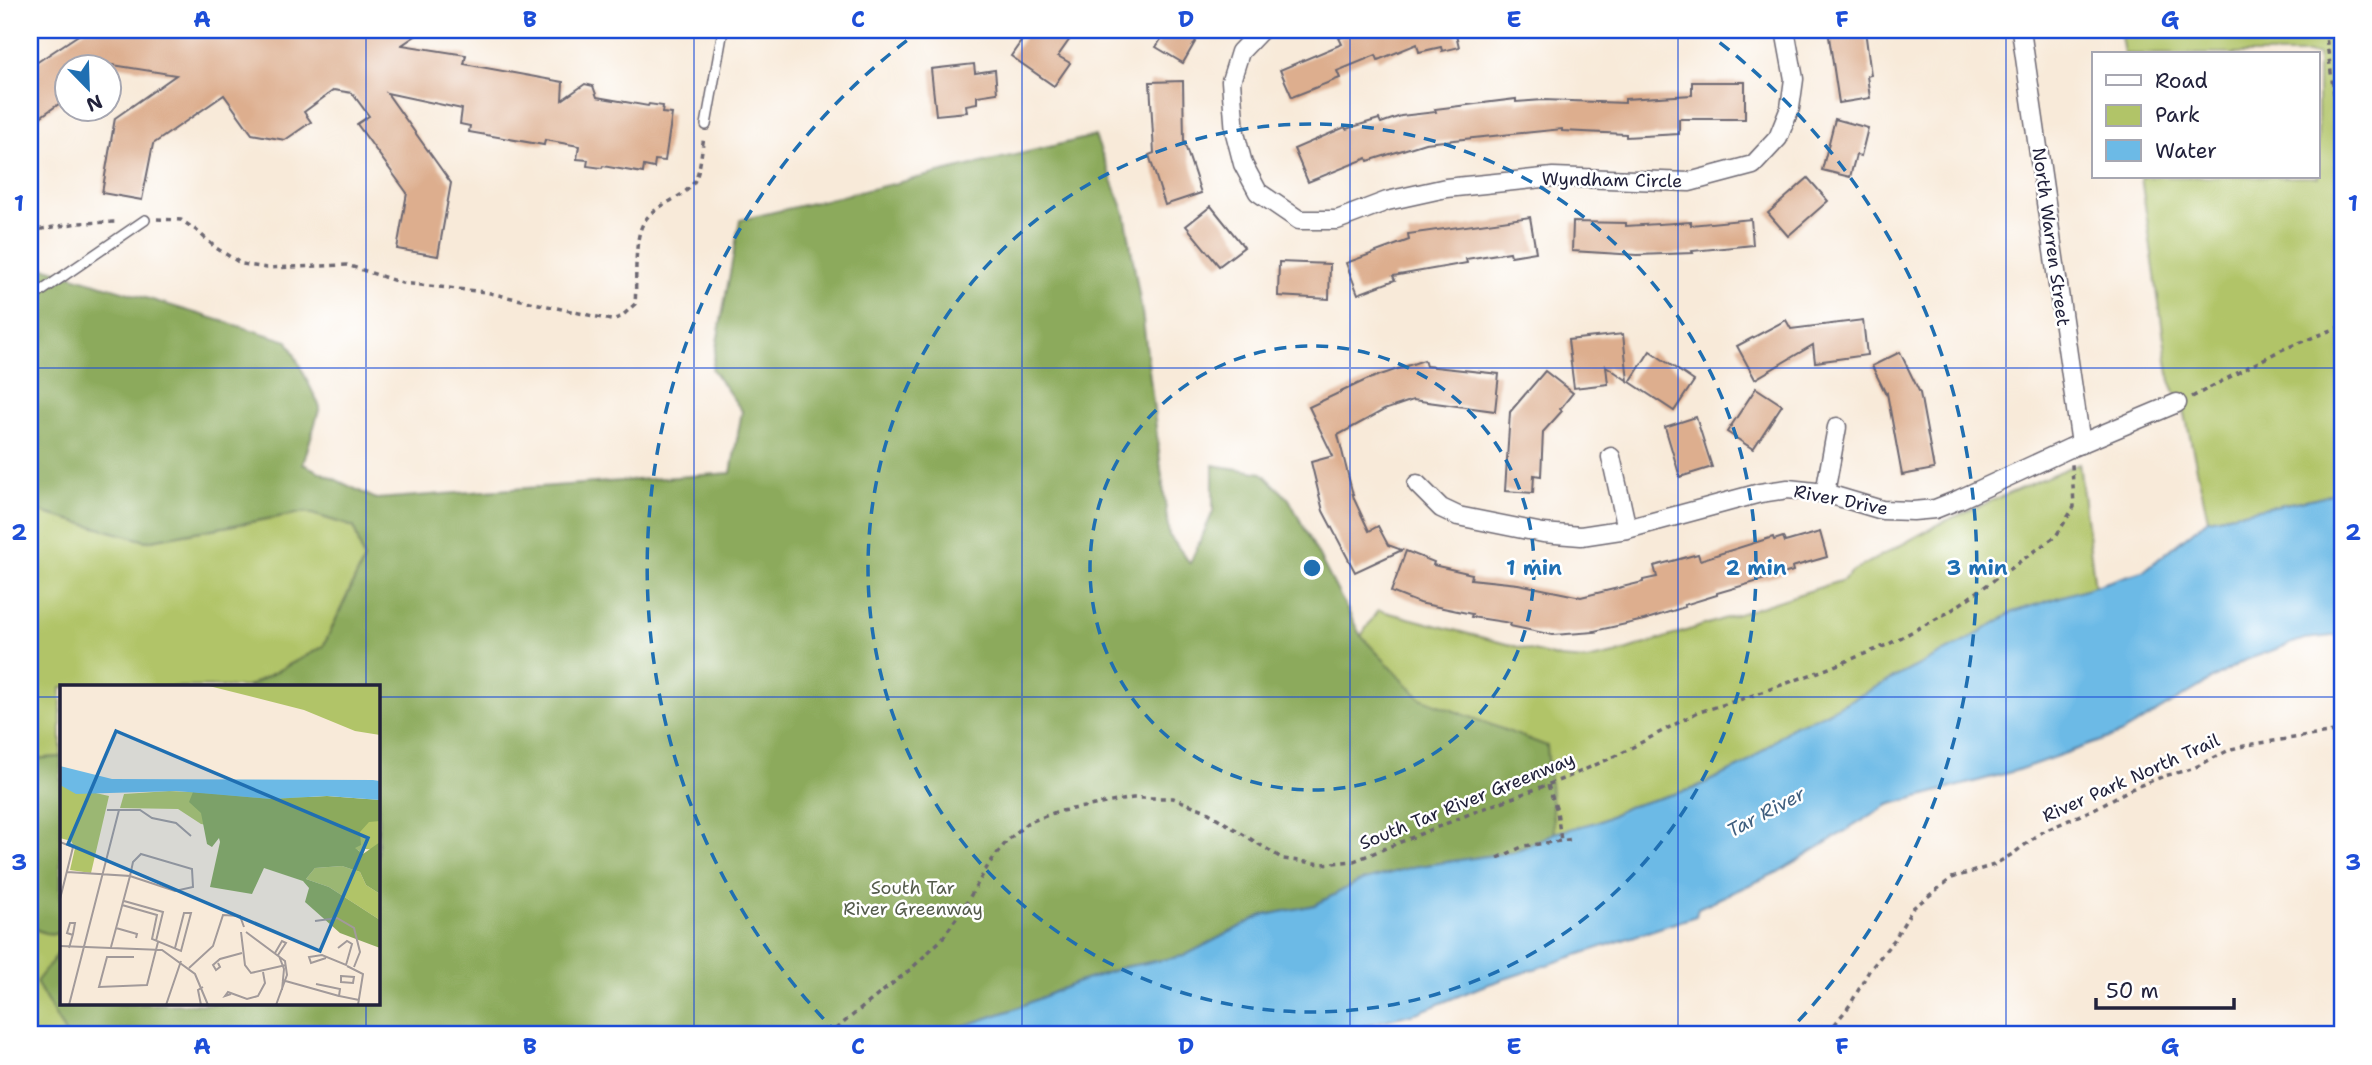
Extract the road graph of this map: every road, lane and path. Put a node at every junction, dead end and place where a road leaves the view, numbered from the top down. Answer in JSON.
{"nodes":[{"id":1,"x":723,"y":30,"type":"edge"},
{"id":2,"x":1261,"y":30,"type":"edge"},
{"id":3,"x":1786,"y":30,"type":"edge"},
{"id":4,"x":2021,"y":30,"type":"edge"},
{"id":5,"x":2325,"y":30,"type":"edge"},
{"id":6,"x":706,"y":125,"type":"joint"},
{"id":7,"x":2342,"y":150,"type":"edge"},
{"id":8,"x":145,"y":220,"type":"junction"},
{"id":9,"x":30,"y":232,"type":"edge"},
{"id":10,"x":30,"y":299,"type":"edge"},
{"id":11,"x":2342,"y":326,"type":"edge"},
{"id":12,"x":2177,"y":403,"type":"joint"},
{"id":13,"x":1837,"y":427,"type":"dead end"},
{"id":14,"x":2081,"y":444,"type":"junction"},
{"id":15,"x":1611,"y":457,"type":"dead end"},
{"id":16,"x":2073,"y":466,"type":"dead end"},
{"id":17,"x":1417,"y":484,"type":"dead end"},
{"id":18,"x":1825,"y":493,"type":"junction"},
{"id":19,"x":1626,"y":529,"type":"junction"},
{"id":20,"x":2342,"y":731,"type":"edge"},
{"id":21,"x":1548,"y":785,"type":"junction"},
{"id":22,"x":1574,"y":839,"type":"dead end"},
{"id":23,"x":1561,"y":841,"type":"junction"},
{"id":24,"x":1498,"y":859,"type":"dead end"},
{"id":25,"x":828,"y":1035,"type":"edge"},
{"id":26,"x":1806,"y":1035,"type":"edge"}],
"edges":[{"from":1,"to":6,"type":"lane"},
{"from":2,"to":3,"type":"street","name":"Wyndham Circle"},
{"from":4,"to":14,"type":"street","name":"North Warren Street"},
{"from":5,"to":7,"type":"path"},
{"from":6,"to":8,"type":"path"},
{"from":8,"to":9,"type":"path"},
{"from":8,"to":10,"type":"lane"},
{"from":11,"to":12,"type":"path"},
{"from":12,"to":14,"type":"street","name":"River Drive"},
{"from":13,"to":18,"type":"street"},
{"from":14,"to":18,"type":"street","name":"River Drive"},
{"from":15,"to":19,"type":"street"},
{"from":16,"to":21,"type":"path","name":"South Tar River Greenway"},
{"from":17,"to":19,"type":"street","name":"River Drive"},
{"from":18,"to":19,"type":"street","name":"River Drive"},
{"from":20,"to":26,"type":"path","name":"River Park North Trail"},
{"from":21,"to":23,"type":"path"},
{"from":21,"to":25,"type":"path","name":"South Tar River Greenway"},
{"from":22,"to":23,"type":"path"},
{"from":23,"to":24,"type":"path"}]}
